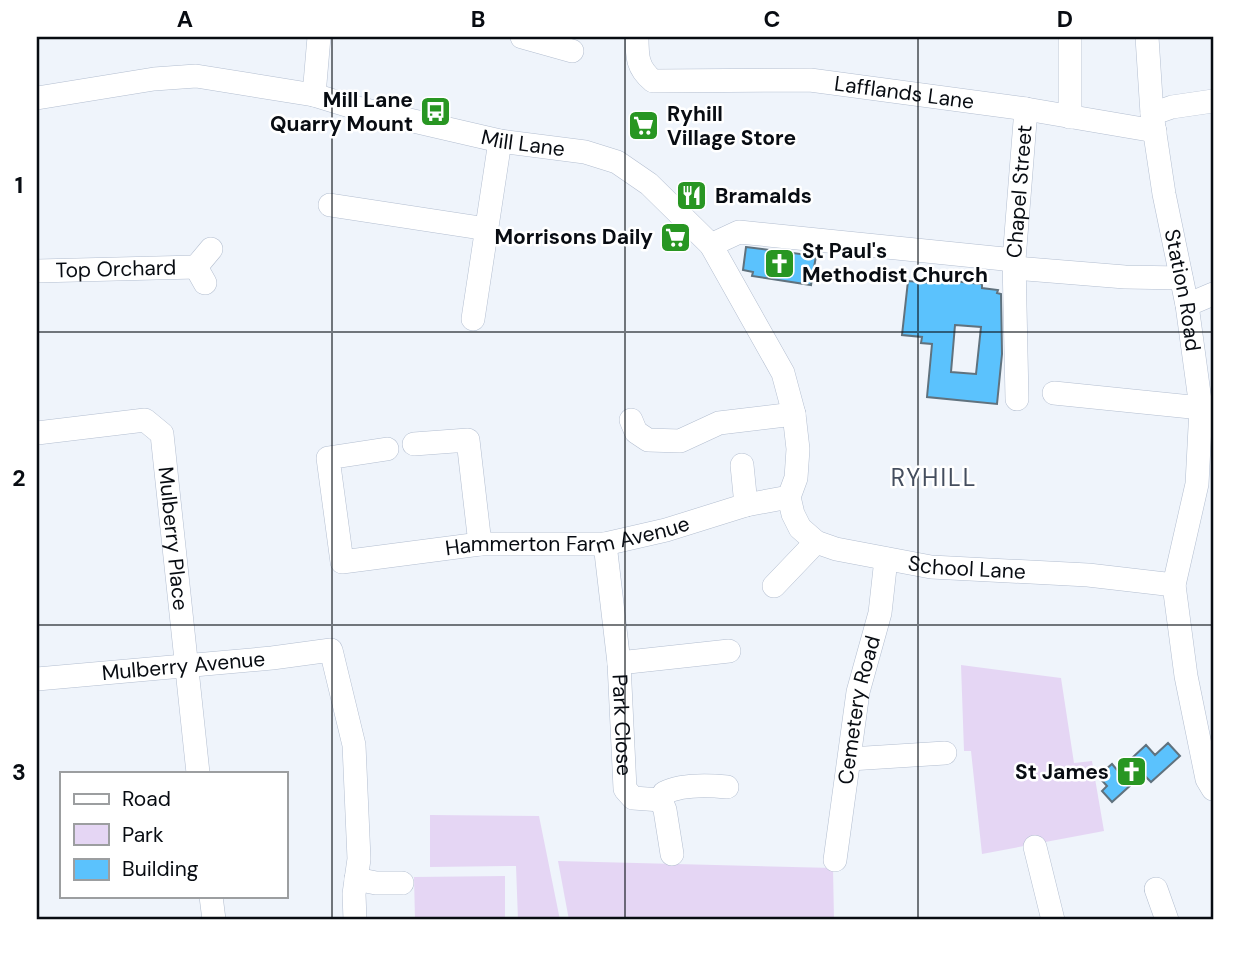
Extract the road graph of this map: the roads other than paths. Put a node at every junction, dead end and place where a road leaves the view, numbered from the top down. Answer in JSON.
{"nodes":[{"id":1,"x":319,"y":37,"type":"edge"},
{"id":2,"x":522,"y":37,"type":"edge"},
{"id":3,"x":637,"y":37,"type":"edge"},
{"id":4,"x":1070,"y":37,"type":"edge"},
{"id":5,"x":1147,"y":37,"type":"edge"},
{"id":6,"x":572,"y":51,"type":"dead end"},
{"id":7,"x":314,"y":95,"type":"junction"},
{"id":8,"x":37,"y":98,"type":"edge"},
{"id":9,"x":1213,"y":101,"type":"edge"},
{"id":10,"x":1026,"y":109,"type":"junction"},
{"id":11,"x":1070,"y":117,"type":"junction"},
{"id":12,"x":1153,"y":122,"type":"junction"},
{"id":13,"x":500,"y":141,"type":"junction"},
{"id":14,"x":330,"y":205,"type":"dead end"},
{"id":15,"x":486,"y":229,"type":"junction"},
{"id":16,"x":711,"y":245,"type":"junction"},
{"id":17,"x":211,"y":249,"type":"dead end"},
{"id":18,"x":1014,"y":264,"type":"junction"},
{"id":19,"x":37,"y":271,"type":"edge"},
{"id":20,"x":1181,"y":278,"type":"junction"},
{"id":21,"x":1213,"y":294,"type":"edge"},
{"id":22,"x":480,"y":305,"type":"dead end"},
{"id":23,"x":1187,"y":305,"type":"junction"},
{"id":24,"x":1054,"y":393,"type":"dead end"},
{"id":25,"x":1017,"y":399,"type":"dead end"},
{"id":26,"x":794,"y":414,"type":"junction"},
{"id":27,"x":1205,"y":417,"type":"edge"},
{"id":28,"x":631,"y":421,"type":"dead end"},
{"id":29,"x":37,"y":433,"type":"edge"},
{"id":30,"x":414,"y":444,"type":"dead end"},
{"id":31,"x":387,"y":449,"type":"dead end"},
{"id":32,"x":742,"y":465,"type":"dead end"},
{"id":33,"x":789,"y":497,"type":"junction"},
{"id":34,"x":747,"y":505,"type":"junction"},
{"id":35,"x":816,"y":542,"type":"junction"},
{"id":36,"x":480,"y":544,"type":"junction"},
{"id":37,"x":604,"y":544,"type":"junction"},
{"id":38,"x":886,"y":559,"type":"junction"},
{"id":39,"x":1174,"y":584,"type":"junction"},
{"id":40,"x":774,"y":586,"type":"dead end"},
{"id":41,"x":729,"y":651,"type":"dead end"},
{"id":42,"x":619,"y":663,"type":"junction"},
{"id":43,"x":186,"y":666,"type":"junction"},
{"id":44,"x":37,"y":679,"type":"edge"},
{"id":45,"x":945,"y":753,"type":"dead end"},
{"id":46,"x":850,"y":759,"type":"junction"},
{"id":47,"x":198,"y":772,"type":"edge"},
{"id":48,"x":727,"y":787,"type":"dead end"},
{"id":49,"x":1213,"y":789,"type":"edge"},
{"id":50,"x":661,"y":800,"type":"junction"},
{"id":51,"x":1035,"y":847,"type":"dead end"},
{"id":52,"x":672,"y":854,"type":"dead end"},
{"id":53,"x":835,"y":860,"type":"dead end"},
{"id":54,"x":356,"y":879,"type":"junction"},
{"id":55,"x":401,"y":883,"type":"dead end"},
{"id":56,"x":1156,"y":889,"type":"dead end"},
{"id":57,"x":211,"y":898,"type":"edge"},
{"id":58,"x":214,"y":920,"type":"edge"},
{"id":59,"x":355,"y":920,"type":"edge"},
{"id":60,"x":1053,"y":920,"type":"edge"},
{"id":61,"x":1167,"y":920,"type":"edge"}],
"edges":[{"from":1,"to":7,"type":"street"},
{"from":2,"to":6,"type":"street"},
{"from":3,"to":10,"type":"street","name":"Lafflands Lane"},
{"from":4,"to":11,"type":"street"},
{"from":5,"to":12,"type":"street","name":"Station Road"},
{"from":7,"to":8,"type":"street","name":"Mill Lane"},
{"from":7,"to":13,"type":"street","name":"Mill Lane"},
{"from":9,"to":12,"type":"street"},
{"from":10,"to":11,"type":"street","name":"Lafflands Lane"},
{"from":10,"to":18,"type":"street","name":"Chapel Street"},
{"from":11,"to":12,"type":"street","name":"Lafflands Lane"},
{"from":12,"to":20,"type":"street","name":"Station Road"},
{"from":13,"to":15,"type":"street"},
{"from":13,"to":16,"type":"street","name":"Mill Lane"},
{"from":14,"to":15,"type":"street"},
{"from":15,"to":22,"type":"street"},
{"from":16,"to":18,"type":"street","name":"Chapel Street"},
{"from":16,"to":26,"type":"street","name":"Mill Lane"},
{"from":17,"to":19,"type":"street","name":"Top Orchard"},
{"from":18,"to":20,"type":"street"},
{"from":18,"to":25,"type":"street"},
{"from":20,"to":23,"type":"street","name":"Station Road"},
{"from":21,"to":23,"type":"street"},
{"from":23,"to":27,"type":"street","name":"Station Road"},
{"from":24,"to":27,"type":"street"},
{"from":26,"to":28,"type":"street"},
{"from":26,"to":33,"type":"street","name":"Mill Lane"},
{"from":27,"to":39,"type":"street","name":"Station Road"},
{"from":29,"to":43,"type":"street","name":"Mulberry Place"},
{"from":30,"to":36,"type":"street"},
{"from":31,"to":36,"type":"street","name":"Hammerton Farm Avenue"},
{"from":32,"to":34,"type":"street"},
{"from":33,"to":34,"type":"street","name":"Hammerton Farm Avenue"},
{"from":33,"to":35,"type":"street"},
{"from":34,"to":37,"type":"street","name":"Hammerton Farm Avenue"},
{"from":35,"to":38,"type":"street","name":"School Lane"},
{"from":35,"to":40,"type":"street"},
{"from":36,"to":37,"type":"street","name":"Hammerton Farm Avenue"},
{"from":37,"to":42,"type":"street","name":"Park Close"},
{"from":38,"to":39,"type":"street","name":"School Lane"},
{"from":38,"to":46,"type":"street","name":"Cemetery Road"},
{"from":39,"to":49,"type":"street","name":"Station Road"},
{"from":41,"to":42,"type":"street","name":"Park Close"},
{"from":42,"to":50,"type":"street","name":"Park Close"},
{"from":43,"to":44,"type":"street","name":"Mulberry Avenue"},
{"from":43,"to":47,"type":"street","name":"Mulberry Place"},
{"from":43,"to":54,"type":"street","name":"Mulberry Avenue"},
{"from":45,"to":46,"type":"street"},
{"from":46,"to":53,"type":"street","name":"Cemetery Road"},
{"from":48,"to":50,"type":"street"},
{"from":50,"to":52,"type":"street"},
{"from":51,"to":60,"type":"street"},
{"from":54,"to":55,"type":"street"},
{"from":54,"to":59,"type":"street"},
{"from":56,"to":61,"type":"street"},
{"from":57,"to":58,"type":"street"}]}
